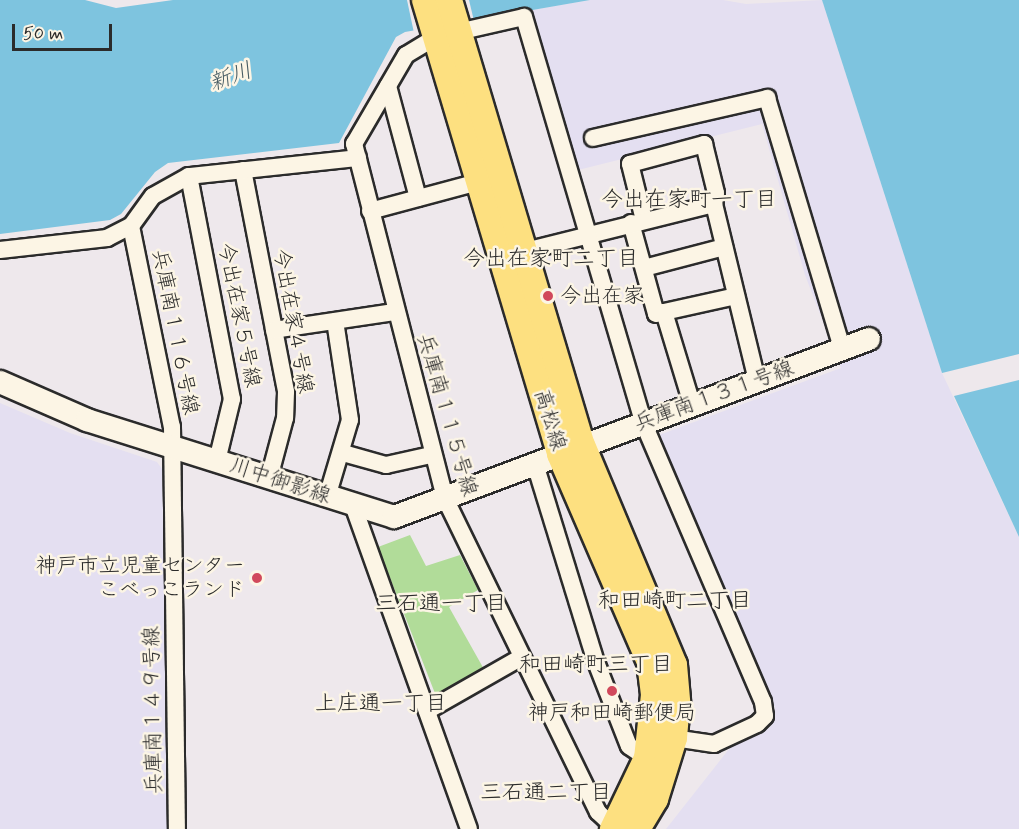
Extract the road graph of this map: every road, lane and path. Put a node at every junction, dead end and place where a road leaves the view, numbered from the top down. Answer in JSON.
{"nodes":[{"id":1,"x":425,"y":0,"type":"edge"},
{"id":2,"x":449,"y":0,"type":"edge"},
{"id":3,"x":446,"y":30,"type":"junction"},
{"id":4,"x":388,"y":86,"type":"junction"},
{"id":5,"x":593,"y":138,"type":"dead end"},
{"id":6,"x":358,"y":158,"type":"junction"},
{"id":7,"x":243,"y":170,"type":"junction"},
{"id":8,"x":189,"y":176,"type":"junction"},
{"id":9,"x":478,"y":182,"type":"junction"},
{"id":10,"x":418,"y":198,"type":"junction"},
{"id":11,"x":714,"y":204,"type":"junction"},
{"id":12,"x":370,"y":211,"type":"junction"},
{"id":13,"x":638,"y":222,"type":"junction"},
{"id":14,"x":130,"y":226,"type":"junction"},
{"id":15,"x":585,"y":234,"type":"junction"},
{"id":16,"x":724,"y":247,"type":"junction"},
{"id":17,"x":0,"y":250,"type":"edge"},
{"id":18,"x":521,"y":252,"type":"junction"},
{"id":19,"x":644,"y":268,"type":"junction"},
{"id":20,"x":736,"y":296,"type":"junction"},
{"id":21,"x":395,"y":312,"type":"junction"},
{"id":22,"x":664,"y":312,"type":"junction"},
{"id":23,"x":335,"y":321,"type":"junction"},
{"id":24,"x":274,"y":330,"type":"junction"},
{"id":25,"x":869,"y":339,"type":"dead end"},
{"id":26,"x":842,"y":348,"type":"junction"},
{"id":27,"x":757,"y":381,"type":"junction"},
{"id":28,"x":0,"y":382,"type":"edge"},
{"id":29,"x":692,"y":404,"type":"junction"},
{"id":30,"x":643,"y":422,"type":"junction"},
{"id":31,"x":172,"y":447,"type":"junction"},
{"id":32,"x":571,"y":450,"type":"junction"},
{"id":33,"x":343,"y":453,"type":"junction"},
{"id":34,"x":431,"y":454,"type":"junction"},
{"id":35,"x":217,"y":461,"type":"junction"},
{"id":36,"x":535,"y":464,"type":"junction"},
{"id":37,"x":269,"y":478,"type":"junction"},
{"id":38,"x":327,"y":497,"type":"junction"},
{"id":39,"x":445,"y":498,"type":"junction"},
{"id":40,"x":353,"y":506,"type":"junction"},
{"id":41,"x":520,"y":658,"type":"junction"},
{"id":42,"x":427,"y":711,"type":"junction"},
{"id":43,"x":674,"y":738,"type":"junction"},
{"id":44,"x":647,"y":758,"type":"junction"},
{"id":45,"x":621,"y":828,"type":"edge"},
{"id":46,"x":177,"y":829,"type":"edge"},
{"id":47,"x":469,"y":829,"type":"edge"}],
"edges":[{"from":1,"to":3,"type":"main road","name":"高松線"},
{"from":2,"to":3,"type":"main road","name":"高松線"},
{"from":3,"to":4,"type":"street"},
{"from":3,"to":9,"type":"main road","name":"高松線"},
{"from":3,"to":15,"type":"street"},
{"from":3,"to":18,"type":"main road","name":"高松線"},
{"from":4,"to":6,"type":"street"},
{"from":4,"to":10,"type":"street"},
{"from":5,"to":26,"type":"street"},
{"from":6,"to":7,"type":"street"},
{"from":6,"to":12,"type":"street","name":"兵庫南１１５号線"},
{"from":7,"to":8,"type":"street"},
{"from":7,"to":24,"type":"street","name":"今出在家４号線"},
{"from":8,"to":14,"type":"street"},
{"from":8,"to":35,"type":"street","name":"今出在家５号線"},
{"from":9,"to":10,"type":"street"},
{"from":9,"to":32,"type":"main road","name":"高松線"},
{"from":10,"to":12,"type":"street"},
{"from":11,"to":13,"type":"street"},
{"from":11,"to":13,"type":"street"},
{"from":11,"to":16,"type":"street"},
{"from":12,"to":21,"type":"street","name":"兵庫南１１５号線"},
{"from":13,"to":15,"type":"street"},
{"from":13,"to":19,"type":"street"},
{"from":14,"to":17,"type":"street"},
{"from":14,"to":31,"type":"street","name":"兵庫南１１６号線"},
{"from":15,"to":18,"type":"street"},
{"from":15,"to":30,"type":"street"},
{"from":16,"to":19,"type":"street"},
{"from":16,"to":20,"type":"street"},
{"from":18,"to":32,"type":"main road","name":"高松線"},
{"from":19,"to":22,"type":"street"},
{"from":20,"to":22,"type":"street"},
{"from":20,"to":27,"type":"street"},
{"from":21,"to":23,"type":"street"},
{"from":21,"to":34,"type":"street","name":"兵庫南１１５号線"},
{"from":22,"to":29,"type":"street"},
{"from":23,"to":24,"type":"street"},
{"from":23,"to":33,"type":"street"},
{"from":24,"to":37,"type":"street","name":"今出在家４号線"},
{"from":25,"to":26,"type":"street","name":"兵庫南１３１号線"},
{"from":26,"to":27,"type":"street","name":"兵庫南１３１号線"},
{"from":27,"to":29,"type":"street","name":"兵庫南１３１号線"},
{"from":28,"to":31,"type":"street","name":"川中御影線"},
{"from":29,"to":30,"type":"street","name":"兵庫南１３１号線"},
{"from":30,"to":32,"type":"street","name":"兵庫南１３１号線"},
{"from":30,"to":43,"type":"street"},
{"from":31,"to":35,"type":"street","name":"川中御影線"},
{"from":31,"to":46,"type":"street","name":"兵庫南１４９号線"},
{"from":32,"to":36,"type":"street","name":"川中御影線"},
{"from":32,"to":43,"type":"main road","name":"高松線"},
{"from":32,"to":44,"type":"main road","name":"高松線"},
{"from":33,"to":34,"type":"street"},
{"from":33,"to":38,"type":"street"},
{"from":34,"to":39,"type":"street","name":"兵庫南１１５号線"},
{"from":35,"to":37,"type":"street","name":"川中御影線"},
{"from":36,"to":39,"type":"street","name":"川中御影線"},
{"from":36,"to":44,"type":"street"},
{"from":37,"to":38,"type":"street","name":"川中御影線"},
{"from":38,"to":40,"type":"street","name":"川中御影線"},
{"from":39,"to":40,"type":"street","name":"川中御影線"},
{"from":39,"to":41,"type":"street","name":"兵庫南１１５号線"},
{"from":40,"to":42,"type":"street"},
{"from":41,"to":42,"type":"street"},
{"from":41,"to":45,"type":"street","name":"兵庫南１１５号線"},
{"from":42,"to":47,"type":"street"},
{"from":43,"to":45,"type":"main road","name":"高松線"},
{"from":44,"to":45,"type":"main road","name":"高松線"}]}
